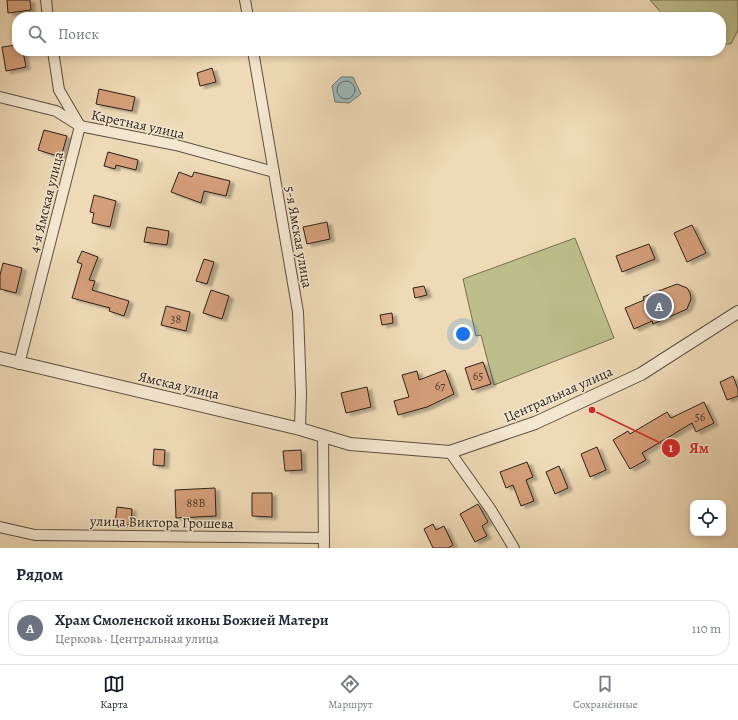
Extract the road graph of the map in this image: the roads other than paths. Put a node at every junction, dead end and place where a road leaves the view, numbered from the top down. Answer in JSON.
{"nodes":[{"id":1,"x":46,"y":0,"type":"edge"},
{"id":2,"x":245,"y":0,"type":"edge"},
{"id":3,"x":47,"y":12,"type":"edge"},
{"id":4,"x":247,"y":12,"type":"edge"},
{"id":5,"x":54,"y":56,"type":"edge"},
{"id":6,"x":254,"y":56,"type":"edge"},
{"id":7,"x":0,"y":97,"type":"edge"},
{"id":8,"x":80,"y":126,"type":"junction"},
{"id":9,"x":274,"y":172,"type":"junction"},
{"id":10,"x":735,"y":317,"type":"edge"},
{"id":11,"x":0,"y":358,"type":"edge"},
{"id":12,"x":19,"y":364,"type":"junction"},
{"id":13,"x":300,"y":429,"type":"junction"},
{"id":14,"x":323,"y":436,"type":"junction"},
{"id":15,"x":350,"y":444,"type":"joint"},
{"id":16,"x":450,"y":452,"type":"junction"},
{"id":17,"x":0,"y":527,"type":"edge"},
{"id":18,"x":324,"y":543,"type":"edge"},
{"id":19,"x":514,"y":548,"type":"edge"}],
"edges":[{"from":1,"to":3,"type":"street"},
{"from":2,"to":4,"type":"street"},
{"from":5,"to":8,"type":"street"},
{"from":6,"to":9,"type":"street","name":"5-я Ямская улица"},
{"from":7,"to":8,"type":"street","name":"Каретная улица"},
{"from":8,"to":9,"type":"street","name":"Каретная улица"},
{"from":8,"to":12,"type":"street","name":"4-я Ямская улица"},
{"from":9,"to":13,"type":"street","name":"5-я Ямская улица"},
{"from":10,"to":16,"type":"street","name":"Центральная улица"},
{"from":11,"to":12,"type":"street","name":"Ямская улица"},
{"from":12,"to":13,"type":"street","name":"Ямская улица"},
{"from":13,"to":14,"type":"street","name":"Ямская улица"},
{"from":14,"to":15,"type":"street","name":"Ямская улица"},
{"from":14,"to":18,"type":"street"},
{"from":15,"to":16,"type":"street","name":"Центральная улица"},
{"from":16,"to":19,"type":"street"},
{"from":17,"to":18,"type":"street","name":"улица Виктора Грошева"}]}
